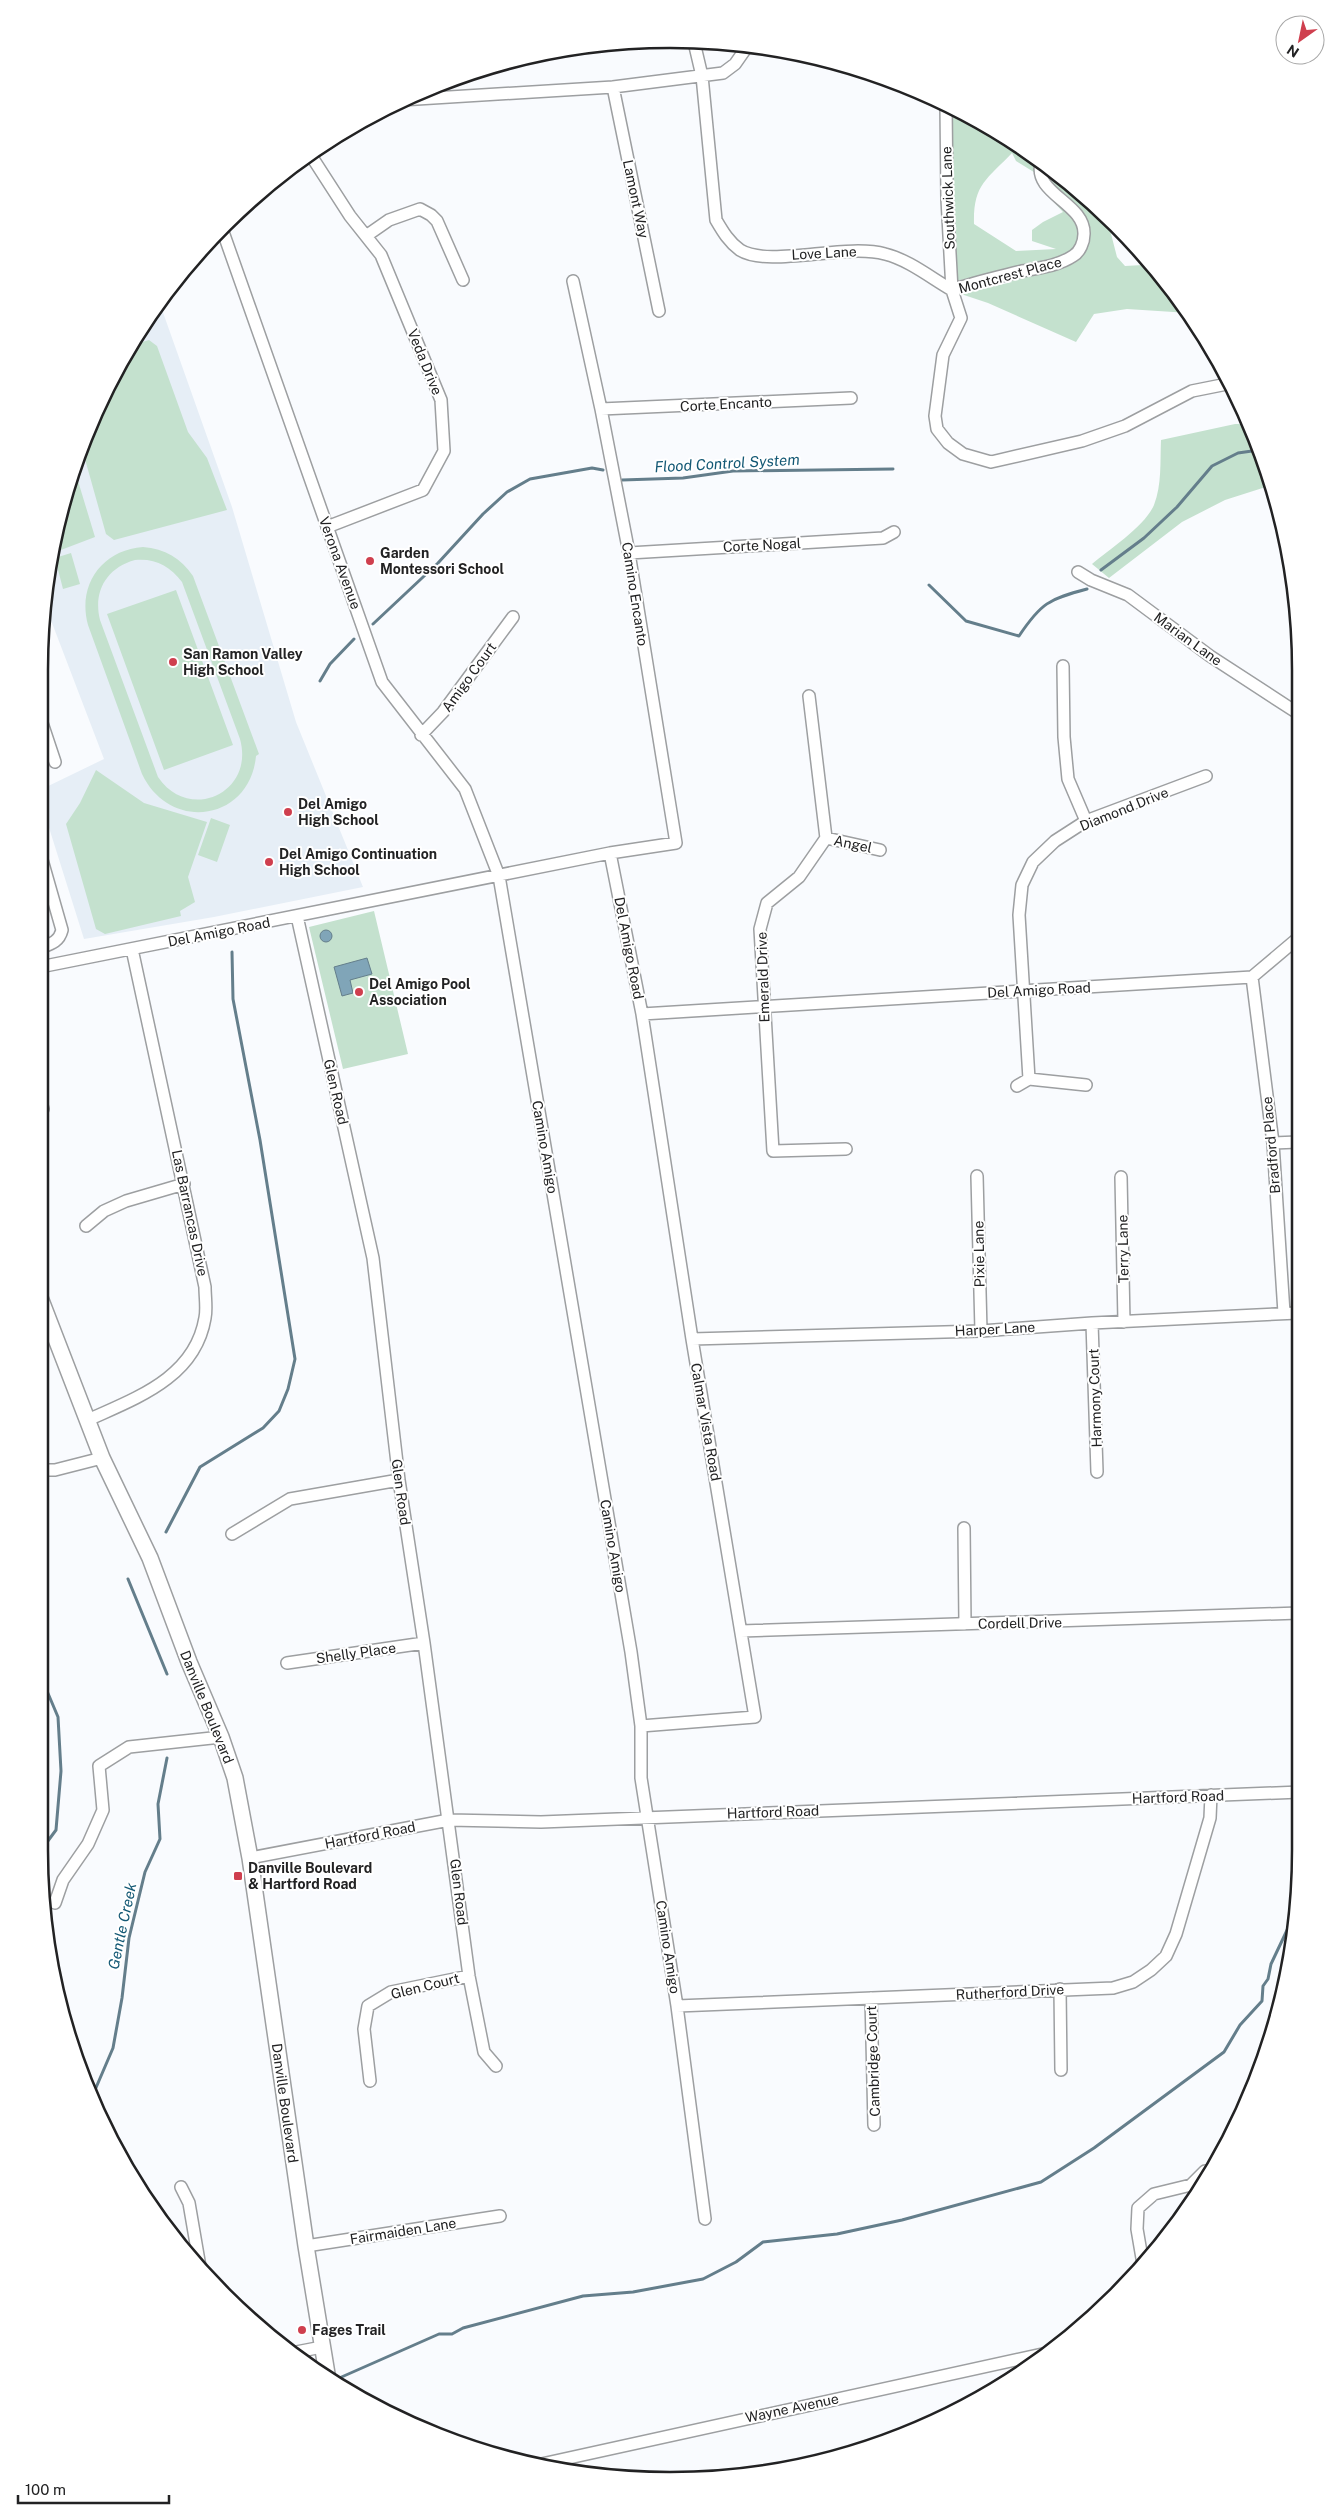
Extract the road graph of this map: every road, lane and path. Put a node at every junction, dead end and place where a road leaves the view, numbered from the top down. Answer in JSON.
{"nodes":[{"id":1,"x":696,"y":49,"type":"edge"},
{"id":2,"x":743,"y":52,"type":"edge"},
{"id":3,"x":702,"y":76,"type":"junction"},
{"id":4,"x":613,"y":87,"type":"junction"},
{"id":5,"x":424,"y":99,"type":"edge"},
{"id":6,"x":946,"y":113,"type":"edge"},
{"id":7,"x":314,"y":159,"type":"edge"},
{"id":8,"x":1043,"y":172,"type":"edge"},
{"id":9,"x":224,"y":236,"type":"edge"},
{"id":10,"x":366,"y":236,"type":"junction"},
{"id":11,"x":463,"y":280,"type":"dead end"},
{"id":12,"x":573,"y":281,"type":"dead end"},
{"id":13,"x":952,"y":290,"type":"junction"},
{"id":14,"x":659,"y":311,"type":"dead end"},
{"id":15,"x":1223,"y":385,"type":"edge"},
{"id":16,"x":851,"y":398,"type":"dead end"},
{"id":17,"x":601,"y":410,"type":"junction"},
{"id":18,"x":326,"y":527,"type":"junction"},
{"id":19,"x":894,"y":532,"type":"dead end"},
{"id":20,"x":629,"y":554,"type":"junction"},
{"id":21,"x":1078,"y":572,"type":"dead end"},
{"id":22,"x":513,"y":617,"type":"dead end"},
{"id":23,"x":1063,"y":666,"type":"dead end"},
{"id":24,"x":809,"y":696,"type":"dead end"},
{"id":25,"x":1292,"y":709,"type":"edge"},
{"id":26,"x":422,"y":735,"type":"junction"},
{"id":27,"x":48,"y":740,"type":"edge"},
{"id":28,"x":56,"y":762,"type":"dead end"},
{"id":29,"x":1206,"y":776,"type":"dead end"},
{"id":30,"x":1086,"y":821,"type":"junction"},
{"id":31,"x":826,"y":838,"type":"junction"},
{"id":32,"x":880,"y":850,"type":"dead end"},
{"id":33,"x":610,"y":853,"type":"junction"},
{"id":34,"x":499,"y":876,"type":"junction"},
{"id":35,"x":48,"y":881,"type":"edge"},
{"id":36,"x":297,"y":916,"type":"junction"},
{"id":37,"x":1292,"y":943,"type":"edge"},
{"id":38,"x":48,"y":946,"type":"edge"},
{"id":39,"x":132,"y":949,"type":"junction"},
{"id":40,"x":48,"y":965,"type":"edge"},
{"id":41,"x":1252,"y":977,"type":"junction"},
{"id":42,"x":1024,"y":991,"type":"junction"},
{"id":43,"x":763,"y":1007,"type":"junction"},
{"id":44,"x":642,"y":1014,"type":"junction"},
{"id":45,"x":1030,"y":1079,"type":"junction"},
{"id":46,"x":1086,"y":1085,"type":"dead end"},
{"id":47,"x":1017,"y":1086,"type":"dead end"},
{"id":48,"x":1292,"y":1142,"type":"edge"},
{"id":49,"x":1273,"y":1143,"type":"junction"},
{"id":50,"x":846,"y":1149,"type":"dead end"},
{"id":51,"x":977,"y":1176,"type":"dead end"},
{"id":52,"x":1121,"y":1176,"type":"dead end"},
{"id":53,"x":184,"y":1184,"type":"junction"},
{"id":54,"x":86,"y":1226,"type":"dead end"},
{"id":55,"x":1284,"y":1312,"type":"junction"},
{"id":56,"x":1292,"y":1313,"type":"edge"},
{"id":57,"x":48,"y":1318,"type":"edge"},
{"id":58,"x":1124,"y":1322,"type":"junction"},
{"id":59,"x":1092,"y":1323,"type":"junction"},
{"id":60,"x":981,"y":1331,"type":"junction"},
{"id":61,"x":692,"y":1339,"type":"junction"},
{"id":62,"x":88,"y":1420,"type":"junction"},
{"id":63,"x":102,"y":1458,"type":"junction"},
{"id":64,"x":48,"y":1470,"type":"edge"},
{"id":65,"x":1097,"y":1472,"type":"dead end"},
{"id":66,"x":399,"y":1480,"type":"junction"},
{"id":67,"x":964,"y":1528,"type":"dead end"},
{"id":68,"x":232,"y":1534,"type":"dead end"},
{"id":69,"x":1292,"y":1613,"type":"edge"},
{"id":70,"x":965,"y":1624,"type":"junction"},
{"id":71,"x":741,"y":1631,"type":"junction"},
{"id":72,"x":424,"y":1643,"type":"junction"},
{"id":73,"x":287,"y":1663,"type":"dead end"},
{"id":74,"x":641,"y":1726,"type":"junction"},
{"id":75,"x":221,"y":1737,"type":"junction"},
{"id":76,"x":1292,"y":1792,"type":"edge"},
{"id":77,"x":1211,"y":1795,"type":"junction"},
{"id":78,"x":647,"y":1817,"type":"junction"},
{"id":79,"x":449,"y":1820,"type":"junction"},
{"id":80,"x":250,"y":1858,"type":"junction"},
{"id":81,"x":55,"y":1903,"type":"dead end"},
{"id":82,"x":469,"y":1976,"type":"junction"},
{"id":83,"x":1060,"y":1989,"type":"junction"},
{"id":84,"x":871,"y":1998,"type":"junction"},
{"id":85,"x":677,"y":2006,"type":"junction"},
{"id":86,"x":496,"y":2066,"type":"dead end"},
{"id":87,"x":1061,"y":2070,"type":"dead end"},
{"id":88,"x":370,"y":2081,"type":"dead end"},
{"id":89,"x":874,"y":2125,"type":"dead end"},
{"id":90,"x":1200,"y":2176,"type":"edge"},
{"id":91,"x":181,"y":2188,"type":"dead end"},
{"id":92,"x":500,"y":2216,"type":"dead end"},
{"id":93,"x":705,"y":2219,"type":"dead end"},
{"id":94,"x":306,"y":2246,"type":"junction"},
{"id":95,"x":198,"y":2255,"type":"edge"},
{"id":96,"x":1142,"y":2256,"type":"edge"},
{"id":97,"x":322,"y":2347,"type":"junction"},
{"id":98,"x":302,"y":2352,"type":"edge"},
{"id":99,"x":1032,"y":2356,"type":"edge"},
{"id":100,"x":326,"y":2369,"type":"edge"},
{"id":101,"x":553,"y":2462,"type":"edge"}],
"edges":[{"from":1,"to":3,"type":"street","name":"Love Lane"},
{"from":2,"to":3,"type":"street"},
{"from":3,"to":4,"type":"street"},
{"from":3,"to":13,"type":"street","name":"Love Lane"},
{"from":4,"to":5,"type":"street"},
{"from":4,"to":14,"type":"street","name":"Lamont Way"},
{"from":6,"to":13,"type":"street","name":"Southwick Lane"},
{"from":7,"to":10,"type":"street","name":"Veda Drive"},
{"from":8,"to":13,"type":"street","name":"Montcrest Place"},
{"from":9,"to":18,"type":"street","name":"Verona Avenue"},
{"from":10,"to":11,"type":"street"},
{"from":10,"to":18,"type":"street","name":"Veda Drive"},
{"from":12,"to":17,"type":"street","name":"Camino Encanto"},
{"from":13,"to":15,"type":"street"},
{"from":16,"to":17,"type":"street","name":"Corte Encanto"},
{"from":17,"to":20,"type":"street","name":"Camino Encanto"},
{"from":18,"to":26,"type":"street","name":"Verona Avenue"},
{"from":19,"to":20,"type":"street","name":"Corte Nogal"},
{"from":20,"to":33,"type":"street","name":"Camino Encanto"},
{"from":21,"to":25,"type":"street","name":"Marian Lane"},
{"from":22,"to":26,"type":"street","name":"Amigo Court"},
{"from":23,"to":30,"type":"street"},
{"from":24,"to":31,"type":"street"},
{"from":26,"to":34,"type":"street","name":"Verona Avenue"},
{"from":27,"to":28,"type":"street"},
{"from":29,"to":30,"type":"street","name":"Diamond Drive"},
{"from":30,"to":42,"type":"street","name":"Diamond Drive"},
{"from":31,"to":32,"type":"street","name":"Angel"},
{"from":31,"to":43,"type":"street","name":"Emerald Drive"},
{"from":33,"to":34,"type":"street","name":"Del Amigo Road"},
{"from":33,"to":44,"type":"street","name":"Del Amigo Road"},
{"from":34,"to":36,"type":"street","name":"Del Amigo Road"},
{"from":34,"to":74,"type":"street","name":"Camino Amigo"},
{"from":35,"to":38,"type":"street"},
{"from":36,"to":39,"type":"street","name":"Del Amigo Road"},
{"from":36,"to":66,"type":"street","name":"Glen Road"},
{"from":37,"to":41,"type":"street"},
{"from":39,"to":40,"type":"street","name":"Del Amigo Road"},
{"from":39,"to":53,"type":"street","name":"Las Barrancas Drive"},
{"from":41,"to":42,"type":"street","name":"Del Amigo Road"},
{"from":41,"to":49,"type":"street","name":"Bradford Place"},
{"from":42,"to":43,"type":"street","name":"Del Amigo Road"},
{"from":42,"to":45,"type":"street","name":"Diamond Drive"},
{"from":43,"to":44,"type":"street","name":"Del Amigo Road"},
{"from":43,"to":50,"type":"street","name":"Emerald Drive"},
{"from":44,"to":61,"type":"street","name":"Calmar Vista Road"},
{"from":45,"to":46,"type":"street"},
{"from":45,"to":47,"type":"street"},
{"from":48,"to":49,"type":"street"},
{"from":49,"to":55,"type":"street","name":"Bradford Place"},
{"from":51,"to":60,"type":"street","name":"Pixie Lane"},
{"from":52,"to":58,"type":"street","name":"Terry Lane"},
{"from":53,"to":54,"type":"street"},
{"from":53,"to":62,"type":"street","name":"Las Barrancas Drive"},
{"from":55,"to":56,"type":"street","name":"Harper Lane"},
{"from":55,"to":58,"type":"street","name":"Harper Lane"},
{"from":57,"to":62,"type":"main road","name":"Danville Boulevard"},
{"from":58,"to":59,"type":"street","name":"Harper Lane"},
{"from":59,"to":60,"type":"street","name":"Harper Lane"},
{"from":59,"to":65,"type":"street","name":"Harmony Court"},
{"from":60,"to":61,"type":"street","name":"Harper Lane"},
{"from":61,"to":71,"type":"street","name":"Calmar Vista Road"},
{"from":62,"to":63,"type":"main road","name":"Danville Boulevard"},
{"from":63,"to":64,"type":"street"},
{"from":63,"to":75,"type":"main road","name":"Danville Boulevard"},
{"from":66,"to":68,"type":"street"},
{"from":66,"to":72,"type":"street","name":"Glen Road"},
{"from":67,"to":70,"type":"street"},
{"from":69,"to":70,"type":"street","name":"Cordell Drive"},
{"from":70,"to":71,"type":"street","name":"Cordell Drive"},
{"from":71,"to":74,"type":"street","name":"Calmar Vista Road"},
{"from":72,"to":73,"type":"street","name":"Shelly Place"},
{"from":72,"to":79,"type":"street","name":"Glen Road"},
{"from":74,"to":78,"type":"street","name":"Camino Amigo"},
{"from":75,"to":80,"type":"main road","name":"Danville Boulevard"},
{"from":75,"to":81,"type":"street"},
{"from":76,"to":77,"type":"street","name":"Hartford Road"},
{"from":77,"to":78,"type":"street","name":"Hartford Road"},
{"from":77,"to":83,"type":"street","name":"Rutherford Drive"},
{"from":78,"to":79,"type":"street","name":"Hartford Road"},
{"from":78,"to":85,"type":"street","name":"Camino Amigo"},
{"from":79,"to":80,"type":"street","name":"Hartford Road"},
{"from":79,"to":82,"type":"street","name":"Glen Road"},
{"from":80,"to":94,"type":"main road","name":"Danville Boulevard"},
{"from":82,"to":86,"type":"street","name":"Glen Road"},
{"from":82,"to":88,"type":"street","name":"Glen Court"},
{"from":83,"to":84,"type":"street","name":"Rutherford Drive"},
{"from":83,"to":87,"type":"street"},
{"from":84,"to":85,"type":"street","name":"Rutherford Drive"},
{"from":84,"to":89,"type":"street","name":"Cambridge Court"},
{"from":85,"to":93,"type":"street","name":"Camino Amigo"},
{"from":90,"to":96,"type":"street"},
{"from":91,"to":95,"type":"street"},
{"from":92,"to":94,"type":"street","name":"Fairmaiden Lane"},
{"from":94,"to":97,"type":"main road","name":"Danville Boulevard"},
{"from":97,"to":98,"type":"street"},
{"from":97,"to":100,"type":"main road","name":"Danville Boulevard"},
{"from":99,"to":101,"type":"street","name":"Wayne Avenue"}]}
